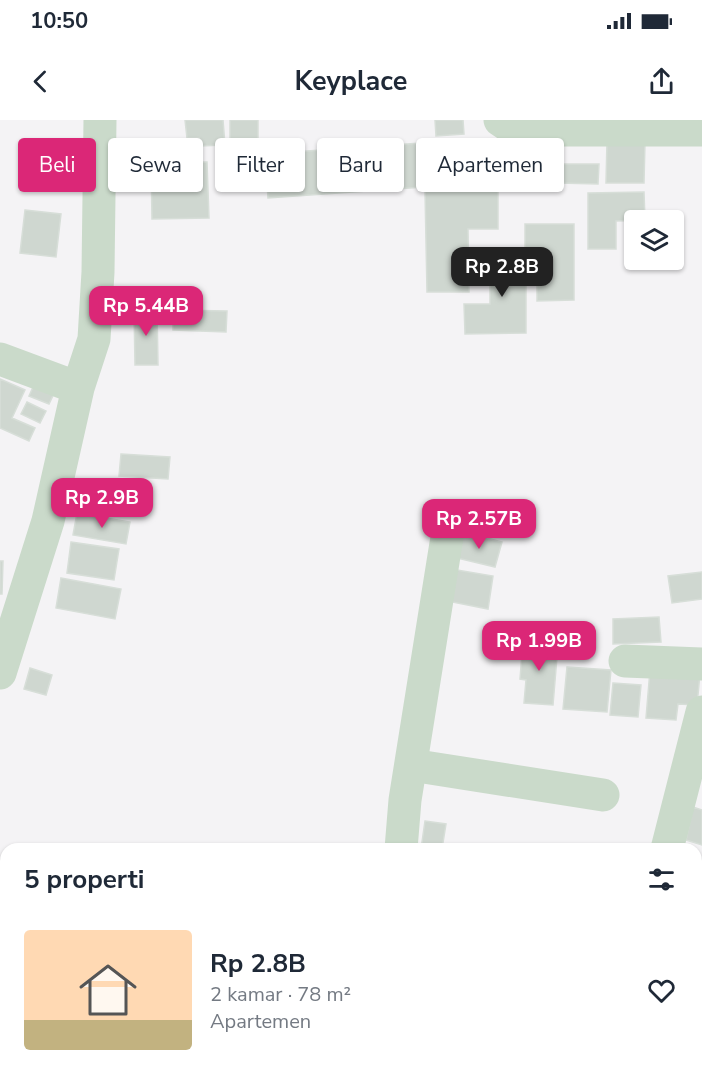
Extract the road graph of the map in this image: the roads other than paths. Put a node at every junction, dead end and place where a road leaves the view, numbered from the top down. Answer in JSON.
{"nodes":[{"id":1,"x":100,"y":120,"type":"edge"},
{"id":2,"x":500,"y":120,"type":"edge"},
{"id":3,"x":702,"y":130,"type":"edge"},
{"id":4,"x":0,"y":359,"type":"edge"},
{"id":5,"x":78,"y":388,"type":"junction"},
{"id":6,"x":447,"y":537,"type":"dead end"},
{"id":7,"x":7,"y":624,"type":"edge"},
{"id":8,"x":625,"y":661,"type":"dead end"},
{"id":9,"x":702,"y":664,"type":"edge"},
{"id":10,"x":0,"y":673,"type":"edge"},
{"id":11,"x":702,"y":712,"type":"edge"},
{"id":12,"x":411,"y":765,"type":"junction"},
{"id":13,"x":603,"y":795,"type":"dead end"},
{"id":14,"x":402,"y":843,"type":"edge"},
{"id":15,"x":669,"y":843,"type":"edge"}],
"edges":[{"from":1,"to":5,"type":"street"},
{"from":2,"to":3,"type":"street"},
{"from":4,"to":5,"type":"street"},
{"from":5,"to":7,"type":"street"},
{"from":6,"to":12,"type":"street"},
{"from":7,"to":10,"type":"street"},
{"from":8,"to":9,"type":"street"},
{"from":11,"to":15,"type":"street"},
{"from":12,"to":13,"type":"street"},
{"from":12,"to":14,"type":"street"}]}
